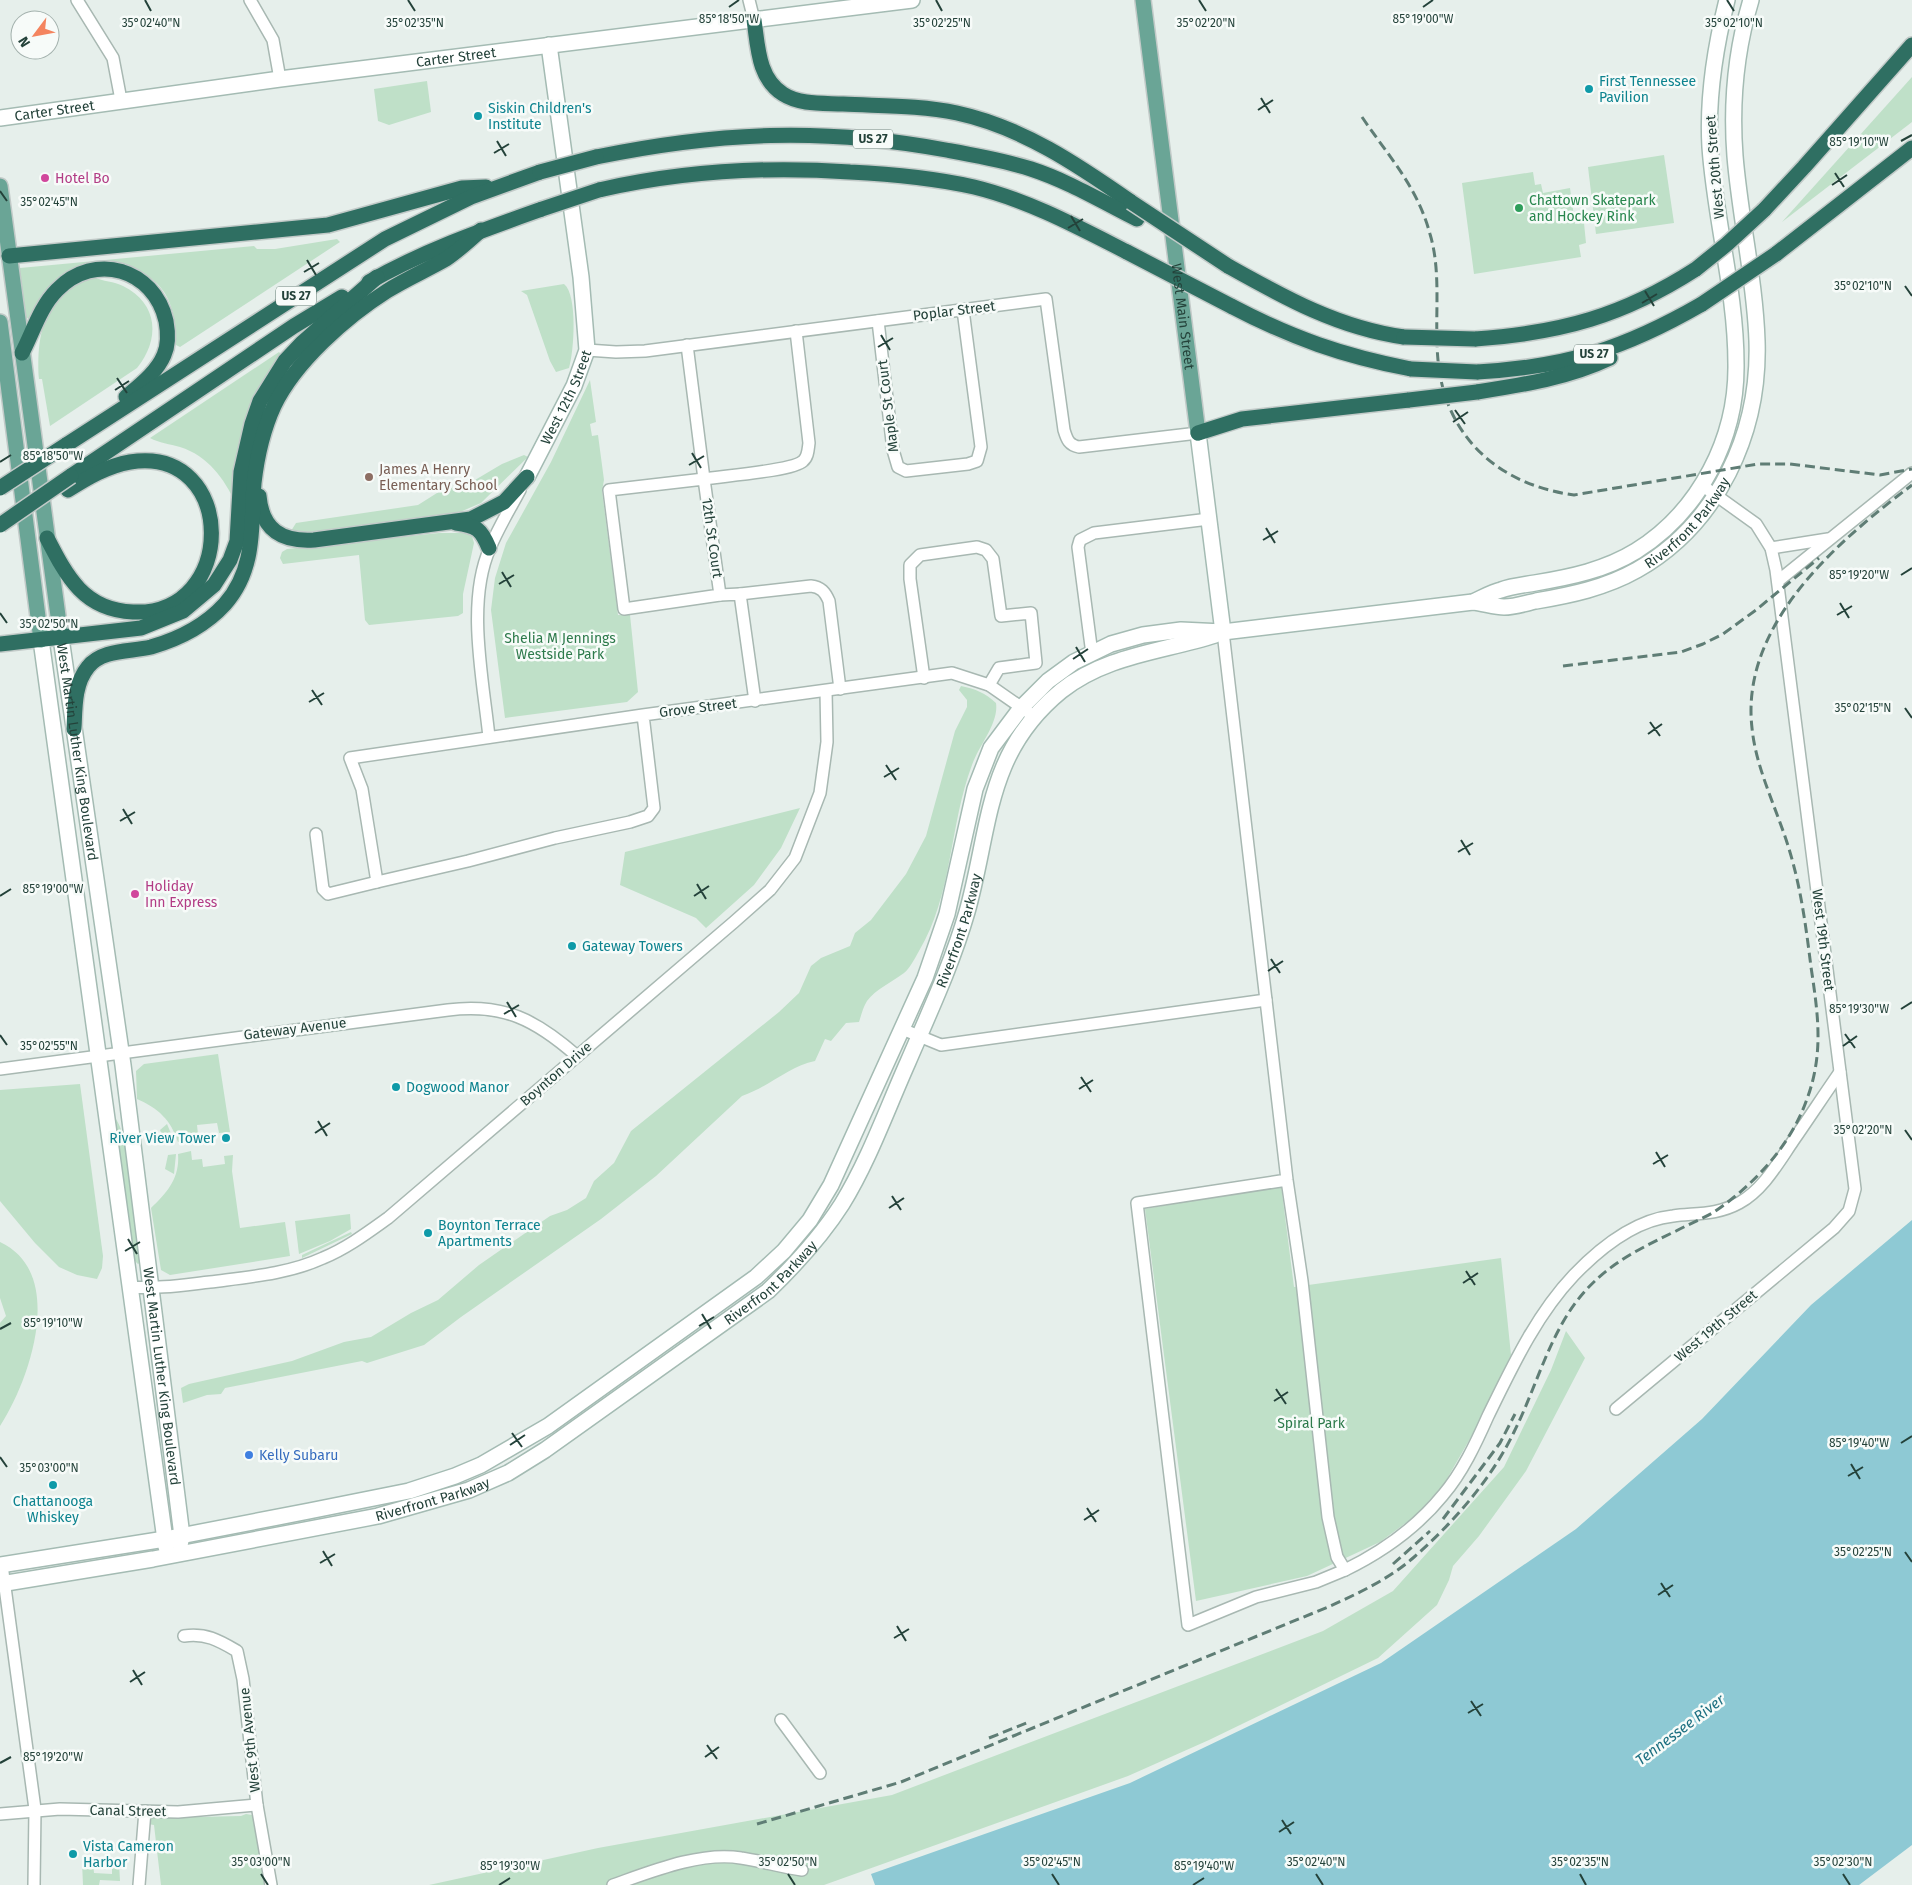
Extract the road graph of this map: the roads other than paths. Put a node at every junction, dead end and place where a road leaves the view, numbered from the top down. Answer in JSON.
{"nodes":[{"id":1,"x":77,"y":0,"type":"edge"},
{"id":2,"x":250,"y":0,"type":"edge"},
{"id":3,"x":749,"y":0,"type":"edge"},
{"id":4,"x":912,"y":0,"type":"edge"},
{"id":5,"x":1143,"y":0,"type":"edge"},
{"id":6,"x":1727,"y":0,"type":"edge"},
{"id":7,"x":1751,"y":0,"type":"edge"},
{"id":8,"x":754,"y":20,"type":"junction"},
{"id":9,"x":549,"y":45,"type":"junction"},
{"id":10,"x":1912,"y":45,"type":"edge"},
{"id":11,"x":280,"y":79,"type":"junction"},
{"id":12,"x":121,"y":100,"type":"junction"},
{"id":13,"x":0,"y":118,"type":"edge"},
{"id":14,"x":1912,"y":148,"type":"edge"},
{"id":15,"x":500,"y":185,"type":"junction"},
{"id":16,"x":0,"y":186,"type":"edge"},
{"id":17,"x":481,"y":230,"type":"junction"},
{"id":18,"x":9,"y":256,"type":"junction"},
{"id":19,"x":1228,"y":266,"type":"junction"},
{"id":20,"x":377,"y":277,"type":"junction"},
{"id":21,"x":1730,"y":304,"type":"joint"},
{"id":22,"x":1754,"y":304,"type":"joint"},
{"id":23,"x":963,"y":310,"type":"junction"},
{"id":24,"x":878,"y":321,"type":"junction"},
{"id":25,"x":0,"y":322,"type":"edge"},
{"id":26,"x":1670,"y":323,"type":"junction"},
{"id":27,"x":796,"y":332,"type":"junction"},
{"id":28,"x":687,"y":345,"type":"junction"},
{"id":29,"x":586,"y":350,"type":"junction"},
{"id":30,"x":22,"y":353,"type":"junction"},
{"id":31,"x":1198,"y":432,"type":"junction"},
{"id":32,"x":262,"y":441,"type":"junction"},
{"id":33,"x":66,"y":445,"type":"junction"},
{"id":34,"x":1912,"y":473,"type":"edge"},
{"id":35,"x":527,"y":477,"type":"junction"},
{"id":36,"x":704,"y":479,"type":"junction"},
{"id":37,"x":69,"y":483,"type":"junction"},
{"id":38,"x":1703,"y":486,"type":"junction"},
{"id":39,"x":0,"y":488,"type":"edge"},
{"id":40,"x":1717,"y":496,"type":"junction"},
{"id":41,"x":1209,"y":519,"type":"junction"},
{"id":42,"x":452,"y":522,"type":"junction"},
{"id":43,"x":0,"y":525,"type":"edge"},
{"id":44,"x":47,"y":538,"type":"junction"},
{"id":45,"x":1830,"y":539,"type":"junction"},
{"id":46,"x":489,"y":548,"type":"junction"},
{"id":47,"x":1770,"y":548,"type":"junction"},
{"id":48,"x":1778,"y":580,"type":"junction"},
{"id":49,"x":740,"y":594,"type":"junction"},
{"id":50,"x":720,"y":595,"type":"junction"},
{"id":51,"x":1473,"y":602,"type":"junction"},
{"id":52,"x":1223,"y":632,"type":"junction"},
{"id":53,"x":61,"y":638,"type":"junction"},
{"id":54,"x":42,"y":640,"type":"junction"},
{"id":55,"x":0,"y":644,"type":"edge"},
{"id":56,"x":1092,"y":654,"type":"junction"},
{"id":57,"x":924,"y":678,"type":"junction"},
{"id":58,"x":989,"y":685,"type":"junction"},
{"id":59,"x":840,"y":689,"type":"junction"},
{"id":60,"x":826,"y":691,"type":"junction"},
{"id":61,"x":755,"y":701,"type":"junction"},
{"id":62,"x":1021,"y":708,"type":"junction"},
{"id":63,"x":643,"y":715,"type":"junction"},
{"id":64,"x":1035,"y":718,"type":"junction"},
{"id":65,"x":74,"y":729,"type":"junction"},
{"id":66,"x":489,"y":737,"type":"junction"},
{"id":67,"x":316,"y":834,"type":"dead end"},
{"id":68,"x":377,"y":882,"type":"junction"},
{"id":69,"x":1266,"y":1000,"type":"junction"},
{"id":70,"x":902,"y":1029,"type":"junction"},
{"id":71,"x":919,"y":1036,"type":"junction"},
{"id":72,"x":122,"y":1052,"type":"junction"},
{"id":73,"x":98,"y":1055,"type":"junction"},
{"id":74,"x":577,"y":1056,"type":"junction"},
{"id":75,"x":0,"y":1069,"type":"edge"},
{"id":76,"x":1840,"y":1072,"type":"junction"},
{"id":77,"x":1287,"y":1180,"type":"junction"},
{"id":78,"x":130,"y":1287,"type":"junction"},
{"id":79,"x":151,"y":1288,"type":"junction"},
{"id":80,"x":1616,"y":1409,"type":"dead end"},
{"id":81,"x":442,"y":1481,"type":"junction"},
{"id":82,"x":446,"y":1498,"type":"junction"},
{"id":83,"x":182,"y":1536,"type":"junction"},
{"id":84,"x":165,"y":1539,"type":"junction"},
{"id":85,"x":174,"y":1555,"type":"junction"},
{"id":86,"x":1,"y":1565,"type":"edge"},
{"id":87,"x":1345,"y":1570,"type":"junction"},
{"id":88,"x":2,"y":1584,"type":"edge"},
{"id":89,"x":184,"y":1636,"type":"dead end"},
{"id":90,"x":782,"y":1720,"type":"dead end"},
{"id":91,"x":820,"y":1774,"type":"dead end"},
{"id":92,"x":257,"y":1805,"type":"junction"},
{"id":93,"x":35,"y":1810,"type":"junction"},
{"id":94,"x":145,"y":1811,"type":"junction"},
{"id":95,"x":0,"y":1814,"type":"edge"},
{"id":96,"x":802,"y":1870,"type":"dead end"},
{"id":97,"x":34,"y":1885,"type":"edge"},
{"id":98,"x":139,"y":1885,"type":"edge"},
{"id":99,"x":271,"y":1885,"type":"edge"},
{"id":100,"x":613,"y":1885,"type":"edge"}],
"edges":[{"from":1,"to":12,"type":"street"},
{"from":2,"to":11,"type":"street"},
{"from":3,"to":8,"type":"street"},
{"from":4,"to":8,"type":"main road","name":"Carter Street"},
{"from":5,"to":31,"type":"main road","name":"West Main Street"},
{"from":6,"to":21,"type":"main road","name":"West 20th Street"},
{"from":7,"to":22,"type":"main road","name":"West 20th Street"},
{"from":8,"to":9,"type":"main road","name":"Carter Street"},
{"from":8,"to":19,"type":"highway","bridge":true},
{"from":9,"to":11,"type":"main road","name":"Carter Street"},
{"from":9,"to":29,"type":"main road","name":"West 12th Street"},
{"from":10,"to":19,"type":"highway","number":"US 27","bridge":true},
{"from":11,"to":12,"type":"main road","name":"Carter Street"},
{"from":12,"to":13,"type":"main road","name":"Carter Street"},
{"from":14,"to":26,"type":"highway","number":"US 27","bridge":true},
{"from":15,"to":18,"type":"highway"},
{"from":15,"to":19,"type":"highway","number":"US 27","bridge":true},
{"from":15,"to":33,"type":"highway","number":"US 27"},
{"from":16,"to":18,"type":"main road","name":"West Martin Luther King Boulevard"},
{"from":17,"to":20,"type":"highway","number":"US 27"},
{"from":17,"to":26,"type":"highway","number":"US 27","bridge":true},
{"from":17,"to":32,"type":"highway"},
{"from":18,"to":30,"type":"main road","name":"West Martin Luther King Boulevard"},
{"from":20,"to":37,"type":"highway","number":"US 27"},
{"from":20,"to":53,"type":"highway"},
{"from":21,"to":38,"type":"main road","name":"Riverfront Parkway"},
{"from":22,"to":40,"type":"main road","name":"Riverfront Parkway"},
{"from":23,"to":24,"type":"street","name":"Poplar Street"},
{"from":23,"to":24,"type":"street","name":"Maple St Court"},
{"from":23,"to":31,"type":"street","name":"Poplar Street"},
{"from":24,"to":27,"type":"street","name":"Poplar Street"},
{"from":25,"to":54,"type":"main road","name":"West Martin Luther King Boulevard"},
{"from":26,"to":31,"type":"highway","bridge":true},
{"from":27,"to":28,"type":"street","name":"Poplar Street"},
{"from":27,"to":36,"type":"street"},
{"from":28,"to":29,"type":"street","name":"Poplar Street"},
{"from":28,"to":36,"type":"street"},
{"from":29,"to":35,"type":"main road","name":"West 12th Street"},
{"from":30,"to":33,"type":"highway"},
{"from":30,"to":44,"type":"main road","name":"West Martin Luther King Boulevard"},
{"from":31,"to":41,"type":"main road","name":"West Main Street"},
{"from":32,"to":42,"type":"highway"},
{"from":32,"to":65,"type":"highway"},
{"from":33,"to":39,"type":"highway","number":"US 27","bridge":true},
{"from":34,"to":45,"type":"street"},
{"from":35,"to":42,"type":"highway"},
{"from":35,"to":46,"type":"street","name":"West 12th Street"},
{"from":36,"to":50,"type":"street","name":"12th St Court"},
{"from":36,"to":50,"type":"street","name":"12th St Court"},
{"from":37,"to":43,"type":"highway","number":"US 27","bridge":true},
{"from":37,"to":44,"type":"highway"},
{"from":38,"to":40,"type":"street","name":"West 19th Street"},
{"from":38,"to":51,"type":"main road","name":"Riverfront Parkway"},
{"from":40,"to":47,"type":"street","name":"West 19th Street"},
{"from":40,"to":51,"type":"main road","name":"Riverfront Parkway"},
{"from":41,"to":52,"type":"main road","name":"West Main Street"},
{"from":41,"to":56,"type":"street"},
{"from":42,"to":46,"type":"highway"},
{"from":44,"to":53,"type":"main road","name":"West Martin Luther King Boulevard"},
{"from":45,"to":47,"type":"street"},
{"from":45,"to":48,"type":"street"},
{"from":46,"to":66,"type":"street","name":"West 12th Street"},
{"from":47,"to":48,"type":"street","name":"West 19th Street"},
{"from":48,"to":76,"type":"street","name":"West 19th Street"},
{"from":49,"to":50,"type":"street"},
{"from":49,"to":59,"type":"street"},
{"from":49,"to":61,"type":"street"},
{"from":51,"to":52,"type":"main road","name":"Riverfront Parkway"},
{"from":52,"to":56,"type":"main road","name":"Riverfront Parkway"},
{"from":52,"to":64,"type":"main road","name":"Riverfront Parkway"},
{"from":52,"to":69,"type":"street"},
{"from":53,"to":54,"type":"highway"},
{"from":53,"to":65,"type":"main road","name":"West Martin Luther King Boulevard"},
{"from":54,"to":55,"type":"highway"},
{"from":54,"to":73,"type":"main road","name":"West Martin Luther King Boulevard"},
{"from":56,"to":62,"type":"main road","name":"Riverfront Parkway"},
{"from":57,"to":58,"type":"street","name":"Grove Street"},
{"from":57,"to":58,"type":"street"},
{"from":57,"to":59,"type":"street","name":"Grove Street"},
{"from":58,"to":62,"type":"street","name":"Grove Street"},
{"from":59,"to":60,"type":"street","name":"Grove Street"},
{"from":60,"to":61,"type":"street","name":"Grove Street"},
{"from":60,"to":74,"type":"street","name":"Boynton Drive"},
{"from":61,"to":63,"type":"street","name":"Grove Street"},
{"from":62,"to":64,"type":"street","name":"Grove Street"},
{"from":62,"to":70,"type":"main road","name":"Riverfront Parkway"},
{"from":63,"to":66,"type":"street","name":"Grove Street"},
{"from":63,"to":68,"type":"street"},
{"from":64,"to":71,"type":"main road","name":"Riverfront Parkway"},
{"from":65,"to":72,"type":"main road","name":"West Martin Luther King Boulevard"},
{"from":66,"to":68,"type":"street","name":"Grove Street"},
{"from":67,"to":68,"type":"street"},
{"from":69,"to":71,"type":"street"},
{"from":69,"to":77,"type":"street"},
{"from":70,"to":71,"type":"street"},
{"from":70,"to":81,"type":"main road","name":"Riverfront Parkway"},
{"from":71,"to":82,"type":"main road","name":"Riverfront Parkway"},
{"from":72,"to":73,"type":"street","name":"Gateway Avenue"},
{"from":72,"to":74,"type":"street","name":"Gateway Avenue"},
{"from":72,"to":79,"type":"main road","name":"West Martin Luther King Boulevard"},
{"from":73,"to":75,"type":"street","name":"Gateway Avenue"},
{"from":73,"to":78,"type":"main road","name":"West Martin Luther King Boulevard"},
{"from":74,"to":79,"type":"street","name":"Boynton Drive"},
{"from":76,"to":80,"type":"street","name":"West 19th Street"},
{"from":76,"to":87,"type":"street"},
{"from":77,"to":87,"type":"street"},
{"from":77,"to":87,"type":"street"},
{"from":78,"to":79,"type":"street","name":"Boynton Drive"},
{"from":78,"to":84,"type":"main road","name":"West Martin Luther King Boulevard"},
{"from":79,"to":83,"type":"main road","name":"West Martin Luther King Boulevard"},
{"from":81,"to":82,"type":"street"},
{"from":81,"to":83,"type":"main road","name":"Riverfront Parkway"},
{"from":82,"to":85,"type":"main road","name":"Riverfront Parkway"},
{"from":83,"to":84,"type":"main road","name":"Riverfront Parkway"},
{"from":83,"to":85,"type":"main road","name":"West Martin Luther King Boulevard"},
{"from":84,"to":85,"type":"main road","name":"West Martin Luther King Boulevard"},
{"from":84,"to":86,"type":"main road","name":"Riverfront Parkway"},
{"from":85,"to":88,"type":"main road","name":"Riverfront Parkway"},
{"from":86,"to":88,"type":"street"},
{"from":88,"to":93,"type":"street"},
{"from":89,"to":92,"type":"street","name":"West 9th Avenue"},
{"from":90,"to":91,"type":"street"},
{"from":92,"to":94,"type":"street","name":"Canal Street"},
{"from":92,"to":99,"type":"street","name":"West 9th Avenue"},
{"from":93,"to":94,"type":"street","name":"Canal Street"},
{"from":93,"to":95,"type":"street","name":"Canal Street"},
{"from":93,"to":97,"type":"street"},
{"from":94,"to":98,"type":"street"},
{"from":96,"to":100,"type":"street"}]}
